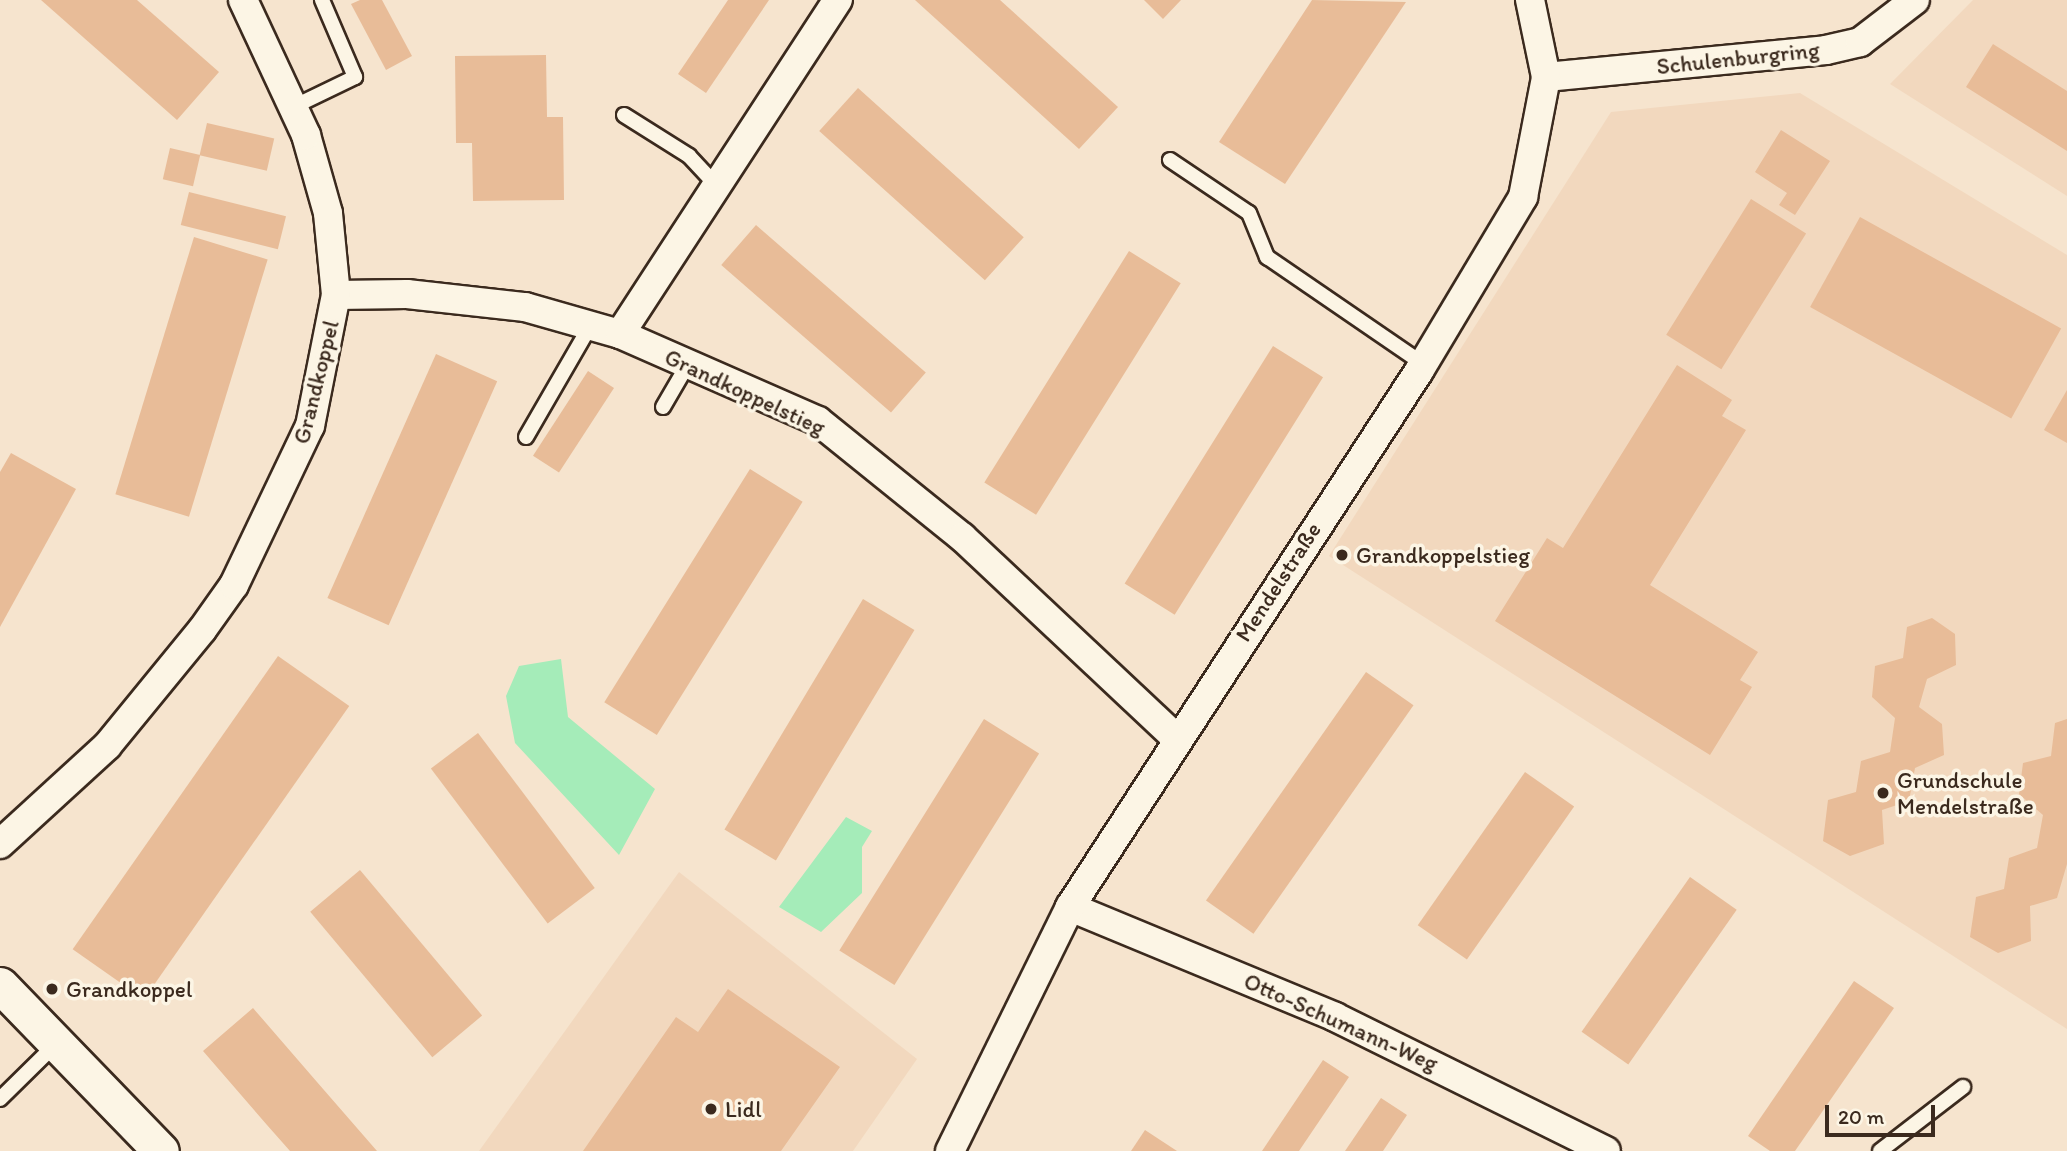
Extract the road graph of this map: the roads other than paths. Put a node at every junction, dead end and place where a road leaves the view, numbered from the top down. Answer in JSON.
{"nodes":[{"id":1,"x":243,"y":0,"type":"edge"},
{"id":2,"x":322,"y":0,"type":"edge"},
{"id":3,"x":838,"y":0,"type":"edge"},
{"id":4,"x":1531,"y":0,"type":"edge"},
{"id":5,"x":1915,"y":0,"type":"edge"},
{"id":6,"x":1546,"y":77,"type":"junction"},
{"id":7,"x":293,"y":107,"type":"junction"},
{"id":8,"x":624,"y":115,"type":"dead end"},
{"id":9,"x":1170,"y":160,"type":"dead end"},
{"id":10,"x":717,"y":186,"type":"junction"},
{"id":11,"x":336,"y":295,"type":"junction"},
{"id":12,"x":590,"y":326,"type":"junction"},
{"id":13,"x":620,"y":334,"type":"junction"},
{"id":14,"x":688,"y":364,"type":"junction"},
{"id":15,"x":1423,"y":364,"type":"junction"},
{"id":16,"x":663,"y":407,"type":"dead end"},
{"id":17,"x":526,"y":437,"type":"dead end"},
{"id":18,"x":1177,"y":739,"type":"junction"},
{"id":19,"x":0,"y":844,"type":"edge"},
{"id":20,"x":1070,"y":907,"type":"junction"},
{"id":21,"x":0,"y":985,"type":"edge"},
{"id":22,"x":57,"y":1043,"type":"junction"},
{"id":23,"x":1964,"y":1087,"type":"dead end"},
{"id":24,"x":0,"y":1099,"type":"edge"},
{"id":25,"x":161,"y":1151,"type":"edge"},
{"id":26,"x":950,"y":1151,"type":"edge"},
{"id":27,"x":1605,"y":1151,"type":"edge"},
{"id":28,"x":1880,"y":1151,"type":"edge"}],
"edges":[{"from":1,"to":7,"type":"street","name":"Grandkoppel"},
{"from":2,"to":7,"type":"lane"},
{"from":3,"to":10,"type":"street"},
{"from":4,"to":6,"type":"street","name":"Mendelstraße"},
{"from":5,"to":6,"type":"street","name":"Schulenburgring"},
{"from":6,"to":15,"type":"street","name":"Mendelstraße"},
{"from":7,"to":11,"type":"street","name":"Grandkoppel"},
{"from":8,"to":10,"type":"lane"},
{"from":9,"to":15,"type":"lane"},
{"from":10,"to":13,"type":"street"},
{"from":11,"to":12,"type":"street","name":"Grandkoppelstieg"},
{"from":11,"to":19,"type":"street","name":"Grandkoppel"},
{"from":12,"to":13,"type":"street","name":"Grandkoppelstieg"},
{"from":12,"to":17,"type":"lane"},
{"from":13,"to":14,"type":"street","name":"Grandkoppelstieg"},
{"from":14,"to":16,"type":"lane"},
{"from":14,"to":18,"type":"street","name":"Grandkoppelstieg"},
{"from":15,"to":18,"type":"street","name":"Mendelstraße"},
{"from":18,"to":20,"type":"street","name":"Mendelstraße"},
{"from":20,"to":26,"type":"street","name":"Mendelstraße"},
{"from":20,"to":27,"type":"street","name":"Otto-Schumann-Weg"},
{"from":21,"to":22,"type":"street"},
{"from":22,"to":24,"type":"lane"},
{"from":22,"to":25,"type":"street"},
{"from":23,"to":28,"type":"lane"}]}
